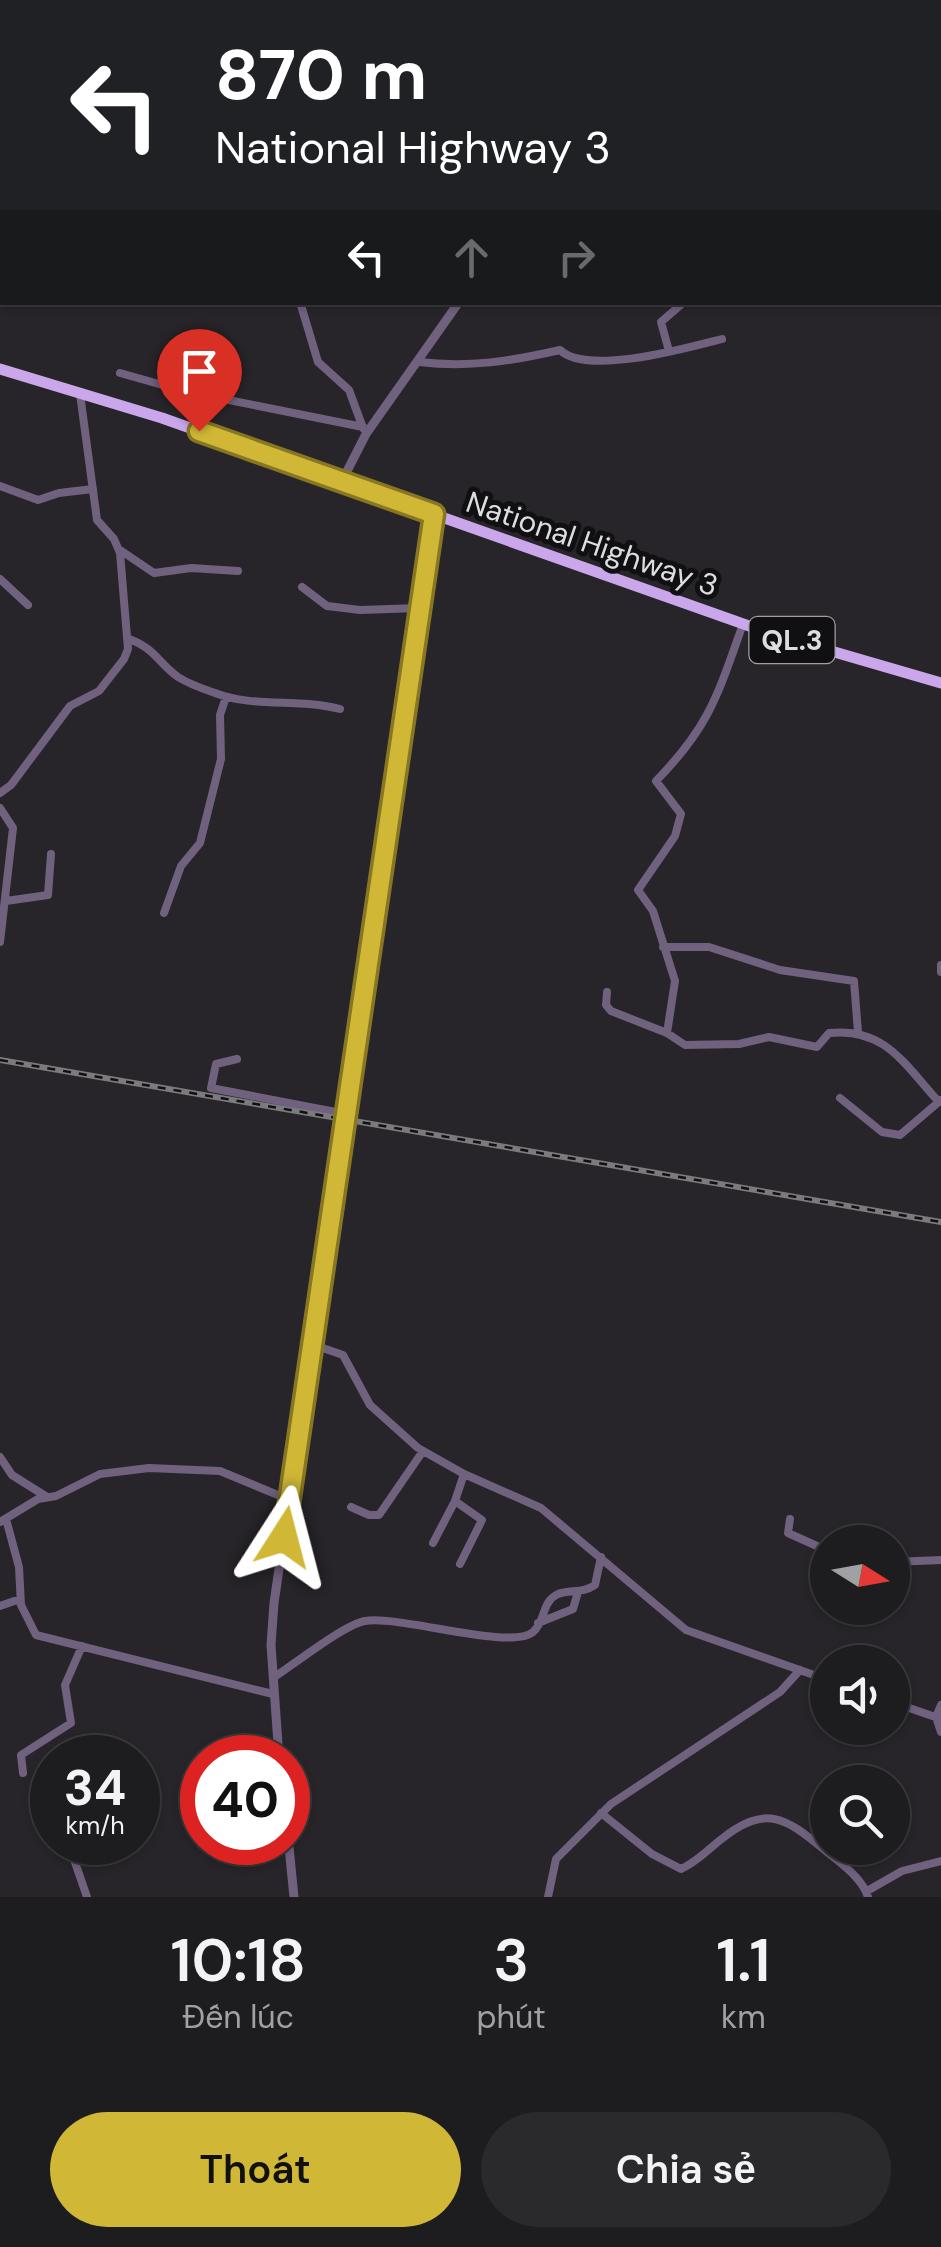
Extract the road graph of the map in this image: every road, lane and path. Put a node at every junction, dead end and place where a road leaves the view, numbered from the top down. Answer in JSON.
{"nodes":[{"id":1,"x":301,"y":305,"type":"edge"},
{"id":2,"x":457,"y":305,"type":"edge"},
{"id":3,"x":681,"y":305,"type":"edge"},
{"id":4,"x":722,"y":339,"type":"dead end"},
{"id":5,"x":669,"y":351,"type":"junction"},
{"id":6,"x":419,"y":362,"type":"junction"},
{"id":7,"x":0,"y":370,"type":"edge"},
{"id":8,"x":120,"y":373,"type":"dead end"},
{"id":9,"x":80,"y":394,"type":"junction"},
{"id":10,"x":364,"y":430,"type":"junction"},
{"id":11,"x":341,"y":482,"type":"junction"},
{"id":12,"x":0,"y":486,"type":"edge"},
{"id":13,"x":93,"y":489,"type":"junction"},
{"id":14,"x":434,"y":514,"type":"junction"},
{"id":15,"x":120,"y":550,"type":"junction"},
{"id":16,"x":238,"y":571,"type":"dead end"},
{"id":17,"x":0,"y":579,"type":"edge"},
{"id":18,"x":302,"y":586,"type":"dead end"},
{"id":19,"x":28,"y":605,"type":"dead end"},
{"id":20,"x":419,"y":608,"type":"junction"},
{"id":21,"x":742,"y":624,"type":"junction"},
{"id":22,"x":129,"y":639,"type":"junction"},
{"id":23,"x":941,"y":683,"type":"edge"},
{"id":24,"x":226,"y":698,"type":"junction"},
{"id":25,"x":340,"y":709,"type":"dead end"},
{"id":26,"x":0,"y":793,"type":"edge"},
{"id":27,"x":0,"y":808,"type":"edge"},
{"id":28,"x":51,"y":854,"type":"dead end"},
{"id":29,"x":6,"y":902,"type":"junction"},
{"id":30,"x":164,"y":913,"type":"dead end"},
{"id":31,"x":0,"y":942,"type":"edge"},
{"id":32,"x":663,"y":947,"type":"junction"},
{"id":33,"x":606,"y":992,"type":"dead end"},
{"id":34,"x":858,"y":1032,"type":"junction"},
{"id":35,"x":667,"y":1033,"type":"junction"},
{"id":36,"x":238,"y":1059,"type":"dead end"},
{"id":37,"x":840,"y":1098,"type":"dead end"},
{"id":38,"x":940,"y":1101,"type":"edge"},
{"id":39,"x":346,"y":1114,"type":"junction"},
{"id":40,"x":314,"y":1345,"type":"junction"},
{"id":41,"x":422,"y":1451,"type":"junction"},
{"id":42,"x":0,"y":1457,"type":"edge"},
{"id":43,"x":464,"y":1474,"type":"junction"},
{"id":44,"x":47,"y":1497,"type":"junction"},
{"id":45,"x":290,"y":1500,"type":"junction"},
{"id":46,"x":455,"y":1502,"type":"junction"},
{"id":47,"x":351,"y":1507,"type":"dead end"},
{"id":48,"x":790,"y":1519,"type":"dead end"},
{"id":49,"x":3,"y":1520,"type":"edge"},
{"id":50,"x":810,"y":1542,"type":"edge"},
{"id":51,"x":433,"y":1543,"type":"dead end"},
{"id":52,"x":601,"y":1557,"type":"junction"},
{"id":53,"x":941,"y":1560,"type":"edge"},
{"id":54,"x":910,"y":1561,"type":"edge"},
{"id":55,"x":460,"y":1564,"type":"dead end"},
{"id":56,"x":578,"y":1592,"type":"junction"},
{"id":57,"x":20,"y":1599,"type":"junction"},
{"id":58,"x":0,"y":1606,"type":"edge"},
{"id":59,"x":538,"y":1622,"type":"junction"},
{"id":60,"x":82,"y":1646,"type":"junction"},
{"id":61,"x":800,"y":1670,"type":"junction"},
{"id":62,"x":810,"y":1674,"type":"edge"},
{"id":63,"x":273,"y":1678,"type":"junction"},
{"id":64,"x":274,"y":1694,"type":"junction"},
{"id":65,"x":941,"y":1705,"type":"edge"},
{"id":66,"x":910,"y":1708,"type":"edge"},
{"id":67,"x":939,"y":1718,"type":"edge"},
{"id":68,"x":941,"y":1732,"type":"edge"},
{"id":69,"x":277,"y":1735,"type":"edge"},
{"id":70,"x":23,"y":1773,"type":"dead end"},
{"id":71,"x":601,"y":1814,"type":"junction"},
{"id":72,"x":941,"y":1861,"type":"edge"},
{"id":73,"x":76,"y":1865,"type":"edge"},
{"id":74,"x":291,"y":1865,"type":"edge"},
{"id":75,"x":867,"y":1894,"type":"edge"},
{"id":76,"x":87,"y":1897,"type":"edge"},
{"id":77,"x":294,"y":1897,"type":"edge"},
{"id":78,"x":548,"y":1897,"type":"edge"}],
"edges":[{"from":1,"to":10,"type":"street"},
{"from":2,"to":6,"type":"street"},
{"from":3,"to":5,"type":"street"},
{"from":4,"to":5,"type":"street"},
{"from":5,"to":6,"type":"street"},
{"from":6,"to":10,"type":"street"},
{"from":7,"to":9,"type":"highway","name":"National Highway 3","number":"QL.3"},
{"from":8,"to":10,"type":"street"},
{"from":9,"to":11,"type":"highway","name":"National Highway 3","number":"QL.3"},
{"from":9,"to":13,"type":"street"},
{"from":10,"to":11,"type":"street"},
{"from":11,"to":14,"type":"highway","name":"National Highway 3","number":"QL.3"},
{"from":12,"to":13,"type":"street"},
{"from":13,"to":15,"type":"street"},
{"from":14,"to":20,"type":"street"},
{"from":14,"to":21,"type":"highway","name":"National Highway 3","number":"QL.3"},
{"from":15,"to":16,"type":"street"},
{"from":15,"to":22,"type":"street"},
{"from":17,"to":19,"type":"street"},
{"from":18,"to":20,"type":"street"},
{"from":20,"to":39,"type":"street"},
{"from":21,"to":23,"type":"highway","name":"National Highway 3","number":"QL.3"},
{"from":21,"to":32,"type":"street"},
{"from":22,"to":24,"type":"street"},
{"from":22,"to":26,"type":"street"},
{"from":24,"to":25,"type":"street"},
{"from":24,"to":30,"type":"street"},
{"from":27,"to":29,"type":"street"},
{"from":28,"to":29,"type":"street"},
{"from":29,"to":31,"type":"street"},
{"from":32,"to":34,"type":"street"},
{"from":32,"to":35,"type":"street"},
{"from":33,"to":35,"type":"street"},
{"from":34,"to":35,"type":"street"},
{"from":34,"to":38,"type":"street"},
{"from":36,"to":39,"type":"street"},
{"from":37,"to":38,"type":"street"},
{"from":39,"to":40,"type":"street"},
{"from":40,"to":41,"type":"street"},
{"from":40,"to":45,"type":"street"},
{"from":41,"to":43,"type":"street"},
{"from":41,"to":47,"type":"street"},
{"from":42,"to":44,"type":"street"},
{"from":43,"to":46,"type":"street"},
{"from":43,"to":52,"type":"street"},
{"from":44,"to":45,"type":"street"},
{"from":44,"to":49,"type":"street"},
{"from":45,"to":63,"type":"street"},
{"from":46,"to":51,"type":"street"},
{"from":46,"to":55,"type":"street"},
{"from":48,"to":50,"type":"street"},
{"from":49,"to":57,"type":"street"},
{"from":52,"to":56,"type":"street"},
{"from":52,"to":61,"type":"street"},
{"from":53,"to":54,"type":"street"},
{"from":56,"to":59,"type":"street"},
{"from":56,"to":59,"type":"street"},
{"from":57,"to":58,"type":"street"},
{"from":57,"to":60,"type":"street"},
{"from":59,"to":63,"type":"street"},
{"from":60,"to":64,"type":"street"},
{"from":60,"to":70,"type":"street"},
{"from":61,"to":62,"type":"street"},
{"from":61,"to":71,"type":"street"},
{"from":63,"to":64,"type":"street"},
{"from":64,"to":69,"type":"street"},
{"from":65,"to":67,"type":"street"},
{"from":66,"to":67,"type":"street"},
{"from":67,"to":68,"type":"street"},
{"from":71,"to":75,"type":"street"},
{"from":71,"to":78,"type":"street"},
{"from":72,"to":75,"type":"street"},
{"from":73,"to":76,"type":"street"},
{"from":74,"to":77,"type":"street"}]}
